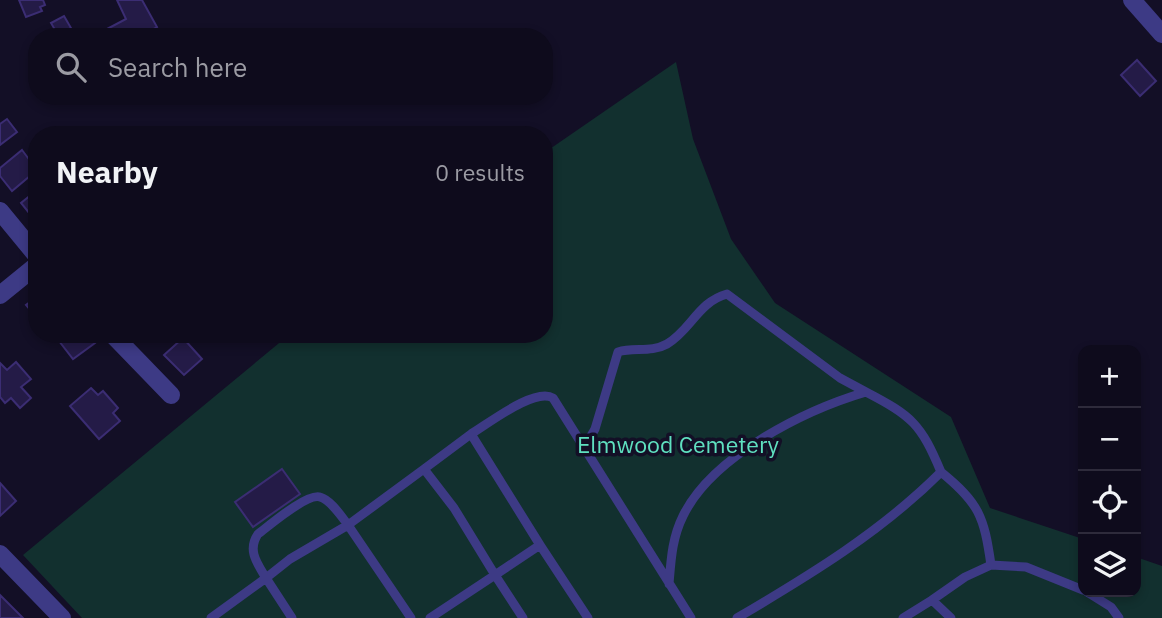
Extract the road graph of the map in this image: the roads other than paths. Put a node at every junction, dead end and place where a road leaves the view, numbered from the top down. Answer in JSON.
{"nodes":[{"id":1,"x":1132,"y":0,"type":"edge"},
{"id":2,"x":1162,"y":34,"type":"edge"},
{"id":3,"x":0,"y":211,"type":"edge"},
{"id":4,"x":28,"y":245,"type":"edge"},
{"id":5,"x":28,"y":272,"type":"edge"},
{"id":6,"x":0,"y":295,"type":"edge"},
{"id":7,"x":121,"y":343,"type":"edge"},
{"id":8,"x":866,"y":392,"type":"junction"},
{"id":9,"x":171,"y":395,"type":"dead end"},
{"id":10,"x":471,"y":434,"type":"junction"},
{"id":11,"x":584,"y":449,"type":"junction"},
{"id":12,"x":424,"y":469,"type":"junction"},
{"id":13,"x":940,"y":472,"type":"junction"},
{"id":14,"x":348,"y":525,"type":"junction"},
{"id":15,"x":540,"y":545,"type":"junction"},
{"id":16,"x":1,"y":558,"type":"edge"},
{"id":17,"x":991,"y":565,"type":"junction"},
{"id":18,"x":495,"y":575,"type":"junction"},
{"id":19,"x":266,"y":578,"type":"junction"},
{"id":20,"x":669,"y":584,"type":"junction"},
{"id":21,"x":1078,"y":588,"type":"edge"},
{"id":22,"x":1095,"y":597,"type":"edge"},
{"id":23,"x":932,"y":600,"type":"junction"},
{"id":24,"x":62,"y":618,"type":"edge"},
{"id":25,"x":211,"y":618,"type":"edge"},
{"id":26,"x":292,"y":618,"type":"edge"},
{"id":27,"x":411,"y":618,"type":"edge"},
{"id":28,"x":430,"y":618,"type":"edge"},
{"id":29,"x":523,"y":618,"type":"edge"},
{"id":30,"x":588,"y":618,"type":"edge"},
{"id":31,"x":691,"y":618,"type":"edge"},
{"id":32,"x":737,"y":618,"type":"edge"},
{"id":33,"x":903,"y":618,"type":"edge"},
{"id":34,"x":951,"y":618,"type":"edge"},
{"id":35,"x":1119,"y":618,"type":"edge"}],
"edges":[{"from":1,"to":2,"type":"street"},
{"from":3,"to":4,"type":"street"},
{"from":5,"to":6,"type":"street"},
{"from":7,"to":9,"type":"street"},
{"from":8,"to":11,"type":"lane"},
{"from":8,"to":13,"type":"lane"},
{"from":8,"to":20,"type":"lane"},
{"from":10,"to":11,"type":"lane"},
{"from":10,"to":12,"type":"lane"},
{"from":10,"to":15,"type":"lane"},
{"from":11,"to":20,"type":"lane"},
{"from":12,"to":14,"type":"lane"},
{"from":12,"to":18,"type":"lane"},
{"from":13,"to":17,"type":"lane"},
{"from":13,"to":32,"type":"lane"},
{"from":14,"to":19,"type":"lane"},
{"from":14,"to":19,"type":"lane"},
{"from":14,"to":27,"type":"lane"},
{"from":15,"to":18,"type":"lane"},
{"from":15,"to":30,"type":"lane"},
{"from":16,"to":24,"type":"street"},
{"from":17,"to":21,"type":"lane"},
{"from":17,"to":23,"type":"lane"},
{"from":18,"to":28,"type":"lane"},
{"from":18,"to":29,"type":"lane"},
{"from":19,"to":25,"type":"lane"},
{"from":19,"to":26,"type":"lane"},
{"from":20,"to":31,"type":"lane"},
{"from":22,"to":35,"type":"lane"},
{"from":23,"to":33,"type":"lane"},
{"from":23,"to":34,"type":"lane"}]}
